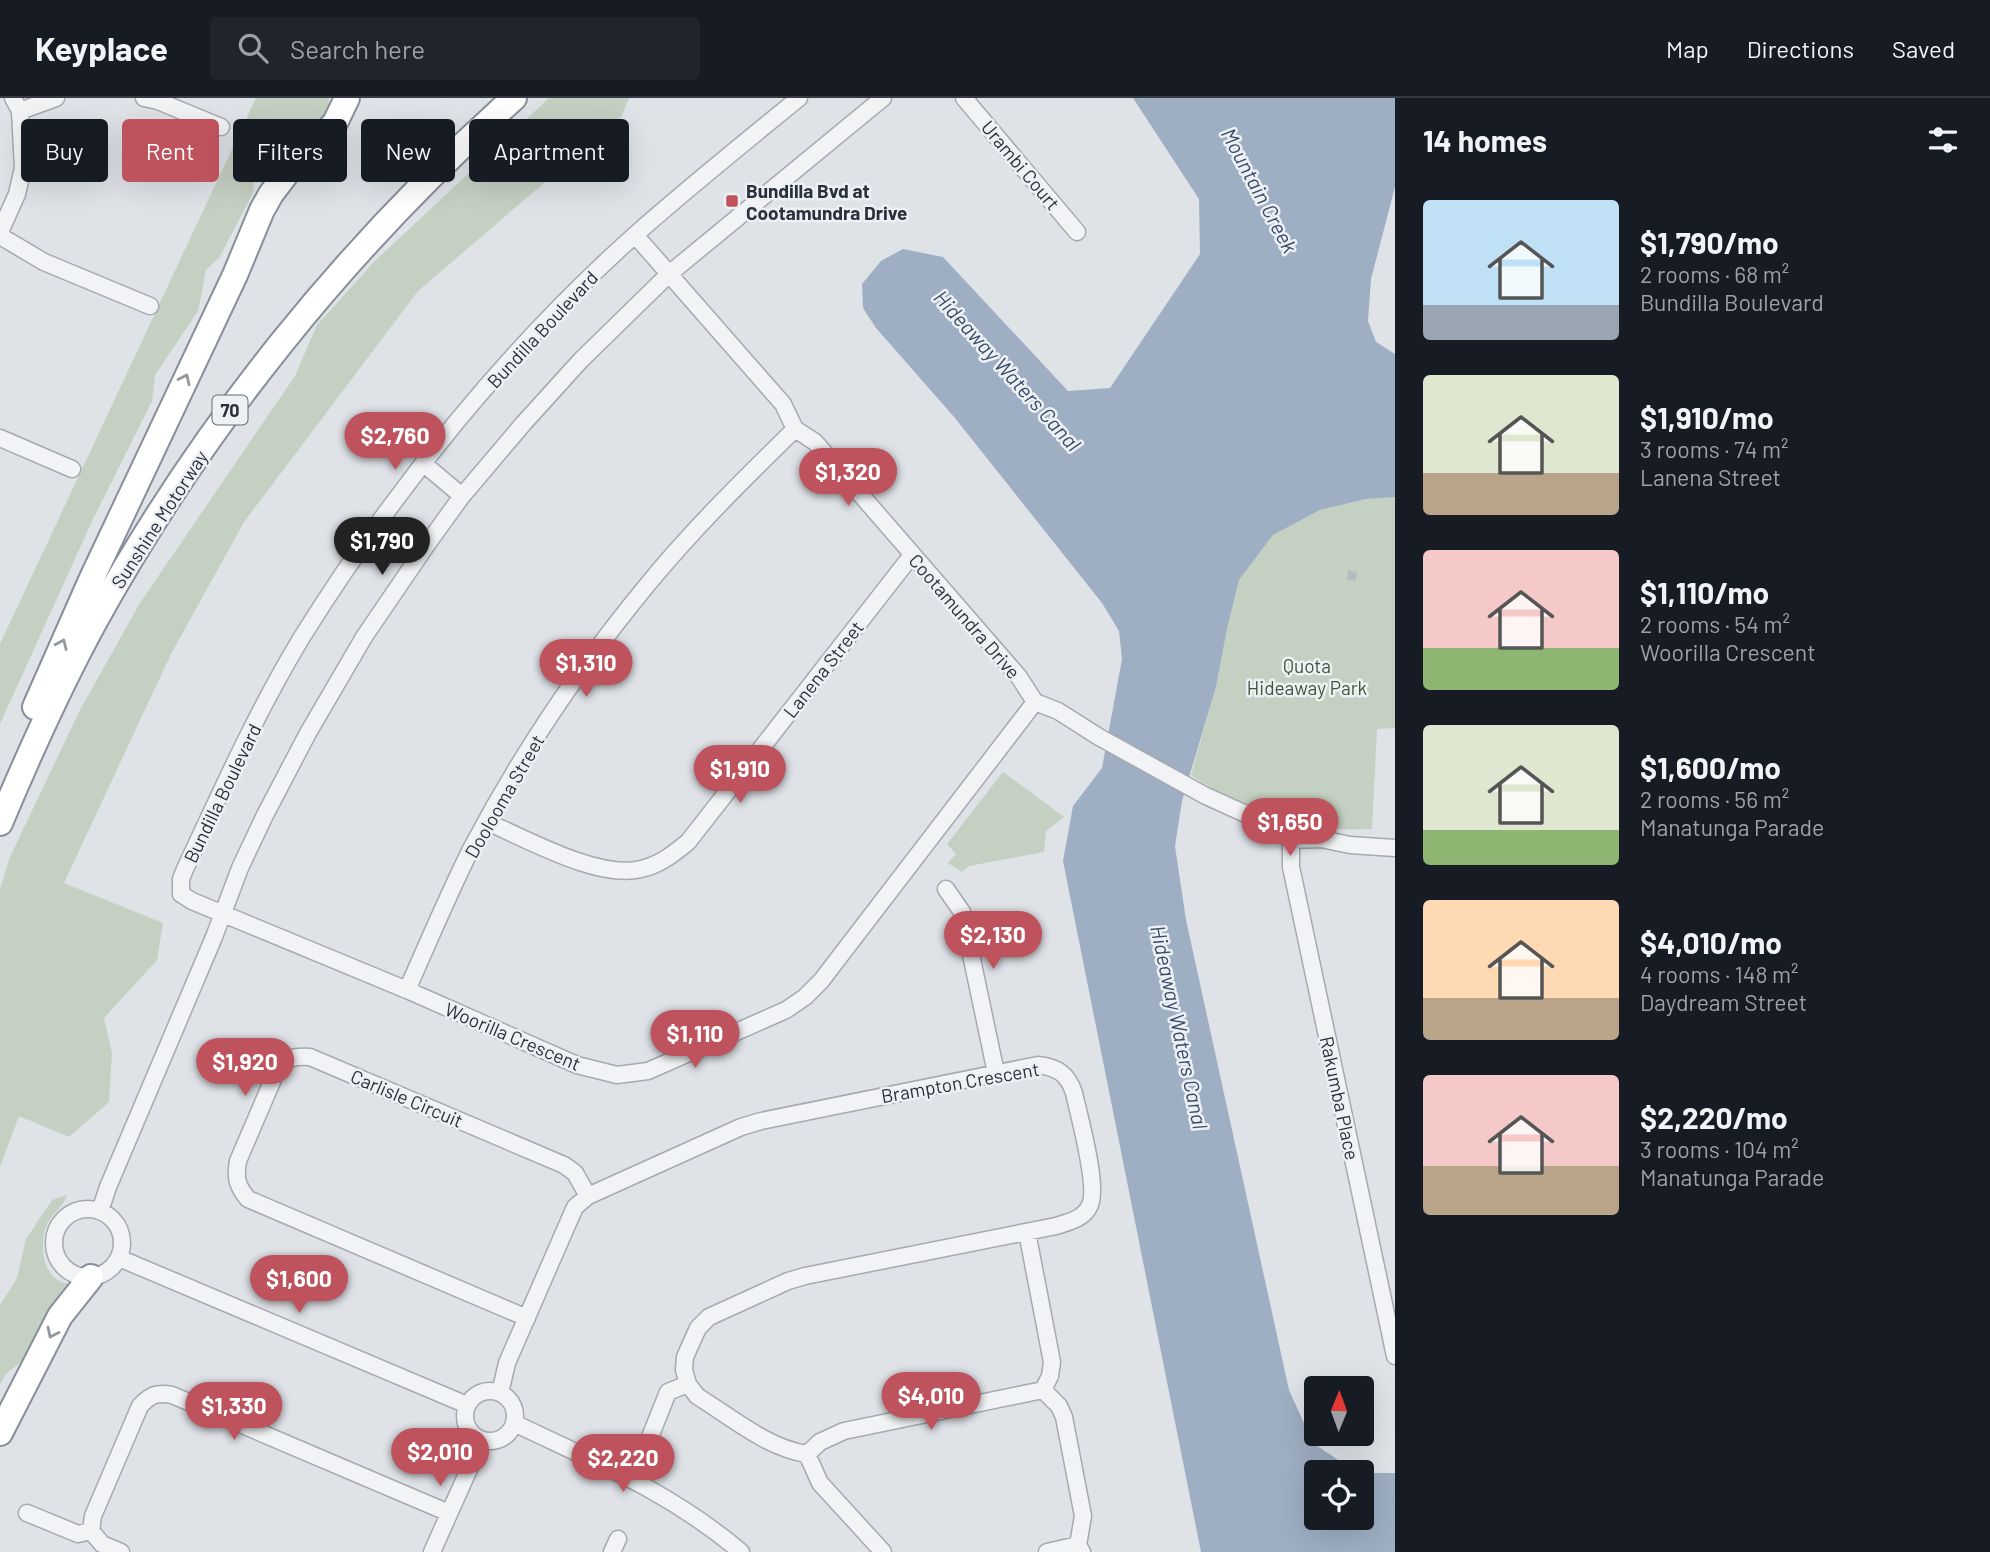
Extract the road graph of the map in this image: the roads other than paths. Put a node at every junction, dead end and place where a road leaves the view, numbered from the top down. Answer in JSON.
{"nodes":[{"id":1,"x":56,"y":98,"type":"edge"},
{"id":2,"x":145,"y":98,"type":"edge"},
{"id":3,"x":347,"y":98,"type":"edge"},
{"id":4,"x":514,"y":98,"type":"edge"},
{"id":5,"x":799,"y":98,"type":"edge"},
{"id":6,"x":883,"y":98,"type":"edge"},
{"id":7,"x":964,"y":98,"type":"edge"},
{"id":8,"x":17,"y":104,"type":"edge"},
{"id":9,"x":221,"y":127,"type":"dead end"},
{"id":10,"x":1077,"y":232,"type":"dead end"},
{"id":11,"x":0,"y":234,"type":"edge"},
{"id":12,"x":635,"y":235,"type":"junction"},
{"id":13,"x":668,"y":274,"type":"junction"},
{"id":14,"x":150,"y":306,"type":"dead end"},
{"id":15,"x":795,"y":429,"type":"junction"},
{"id":16,"x":0,"y":438,"type":"edge"},
{"id":17,"x":424,"y":464,"type":"junction"},
{"id":18,"x":72,"y":469,"type":"dead end"},
{"id":19,"x":462,"y":496,"type":"junction"},
{"id":20,"x":912,"y":555,"type":"junction"},
{"id":21,"x":1035,"y":702,"type":"junction"},
{"id":22,"x":20,"y":776,"type":"junction"},
{"id":23,"x":487,"y":822,"type":"junction"},
{"id":24,"x":0,"y":823,"type":"edge"},
{"id":25,"x":1291,"y":840,"type":"junction"},
{"id":26,"x":1395,"y":848,"type":"edge"},
{"id":27,"x":946,"y":889,"type":"dead end"},
{"id":28,"x":223,"y":914,"type":"junction"},
{"id":29,"x":407,"y":990,"type":"junction"},
{"id":30,"x":996,"y":1073,"type":"junction"},
{"id":31,"x":588,"y":1196,"type":"junction"},
{"id":32,"x":100,"y":1211,"type":"junction"},
{"id":33,"x":1027,"y":1232,"type":"junction"},
{"id":34,"x":119,"y":1258,"type":"junction"},
{"id":35,"x":91,"y":1277,"type":"junction"},
{"id":36,"x":527,"y":1318,"type":"junction"},
{"id":37,"x":1395,"y":1356,"type":"edge"},
{"id":38,"x":688,"y":1384,"type":"junction"},
{"id":39,"x":1043,"y":1390,"type":"junction"},
{"id":40,"x":500,"y":1393,"type":"junction"},
{"id":41,"x":467,"y":1405,"type":"junction"},
{"id":42,"x":514,"y":1423,"type":"junction"},
{"id":43,"x":0,"y":1433,"type":"edge"},
{"id":44,"x":650,"y":1437,"type":"dead end"},
{"id":45,"x":482,"y":1440,"type":"junction"},
{"id":46,"x":807,"y":1454,"type":"junction"},
{"id":47,"x":27,"y":1513,"type":"dead end"},
{"id":48,"x":449,"y":1513,"type":"junction"},
{"id":49,"x":91,"y":1531,"type":"junction"},
{"id":50,"x":1080,"y":1549,"type":"edge"},
{"id":51,"x":121,"y":1552,"type":"edge"},
{"id":52,"x":432,"y":1552,"type":"edge"},
{"id":53,"x":740,"y":1552,"type":"edge"},
{"id":54,"x":883,"y":1552,"type":"edge"},
{"id":55,"x":1047,"y":1552,"type":"edge"}],
"edges":[{"from":1,"to":8,"type":"street"},
{"from":2,"to":9,"type":"street"},
{"from":22,"to":3,"type":"highway","one_way":true},
{"from":4,"to":22,"type":"highway","name":"Sunshine Motorway","number":"70"},
{"from":5,"to":12,"type":"street","name":"Bundilla Boulevard"},
{"from":6,"to":13,"type":"street"},
{"from":7,"to":10,"type":"street","name":"Urambi Court"},
{"from":8,"to":11,"type":"street"},
{"from":11,"to":14,"type":"street"},
{"from":12,"to":13,"type":"street","name":"Cootamundra Drive"},
{"from":12,"to":17,"type":"street","name":"Bundilla Boulevard"},
{"from":13,"to":15,"type":"street","name":"Cootamundra Drive"},
{"from":13,"to":19,"type":"street"},
{"from":15,"to":20,"type":"street","name":"Cootamundra Drive"},
{"from":15,"to":23,"type":"street","name":"Doolooma Street"},
{"from":16,"to":18,"type":"street"},
{"from":17,"to":19,"type":"street"},
{"from":17,"to":28,"type":"street","name":"Bundilla Boulevard"},
{"from":19,"to":28,"type":"street"},
{"from":20,"to":21,"type":"street","name":"Cootamundra Drive"},
{"from":20,"to":23,"type":"street","name":"Lanena Street"},
{"from":21,"to":25,"type":"street"},
{"from":21,"to":29,"type":"street","name":"Woorilla Crescent"},
{"from":22,"to":24,"type":"highway","name":"Sunshine Motorway","number":"70"},
{"from":23,"to":29,"type":"street","name":"Doolooma Street"},
{"from":25,"to":26,"type":"street"},
{"from":25,"to":37,"type":"street","name":"Rakumba Place"},
{"from":27,"to":30,"type":"street"},
{"from":28,"to":29,"type":"street","name":"Woorilla Crescent"},
{"from":28,"to":32,"type":"street"},
{"from":30,"to":31,"type":"street","name":"Brampton Crescent"},
{"from":30,"to":33,"type":"street","name":"Brampton Crescent"},
{"from":31,"to":36,"type":"street","name":"Brampton Crescent"},
{"from":31,"to":36,"type":"street","name":"Carlisle Circuit"},
{"from":32,"to":34,"type":"street"},
{"from":32,"to":35,"type":"street"},
{"from":33,"to":38,"type":"street","name":"Brampton Crescent"},
{"from":33,"to":39,"type":"street"},
{"from":34,"to":35,"type":"street"},
{"from":34,"to":41,"type":"street"},
{"from":35,"to":43,"type":"highway","one_way":true},
{"from":36,"to":40,"type":"street","name":"Brampton Crescent"},
{"from":38,"to":44,"type":"street"},
{"from":38,"to":46,"type":"street"},
{"from":39,"to":46,"type":"street"},
{"from":39,"to":50,"type":"street"},
{"from":40,"to":41,"type":"street"},
{"from":40,"to":42,"type":"street"},
{"from":41,"to":45,"type":"street"},
{"from":42,"to":45,"type":"street"},
{"from":42,"to":53,"type":"street"},
{"from":45,"to":48,"type":"street"},
{"from":46,"to":54,"type":"street"},
{"from":47,"to":49,"type":"street"},
{"from":48,"to":49,"type":"street"},
{"from":48,"to":52,"type":"street"},
{"from":49,"to":51,"type":"street"},
{"from":50,"to":55,"type":"street"}]}
